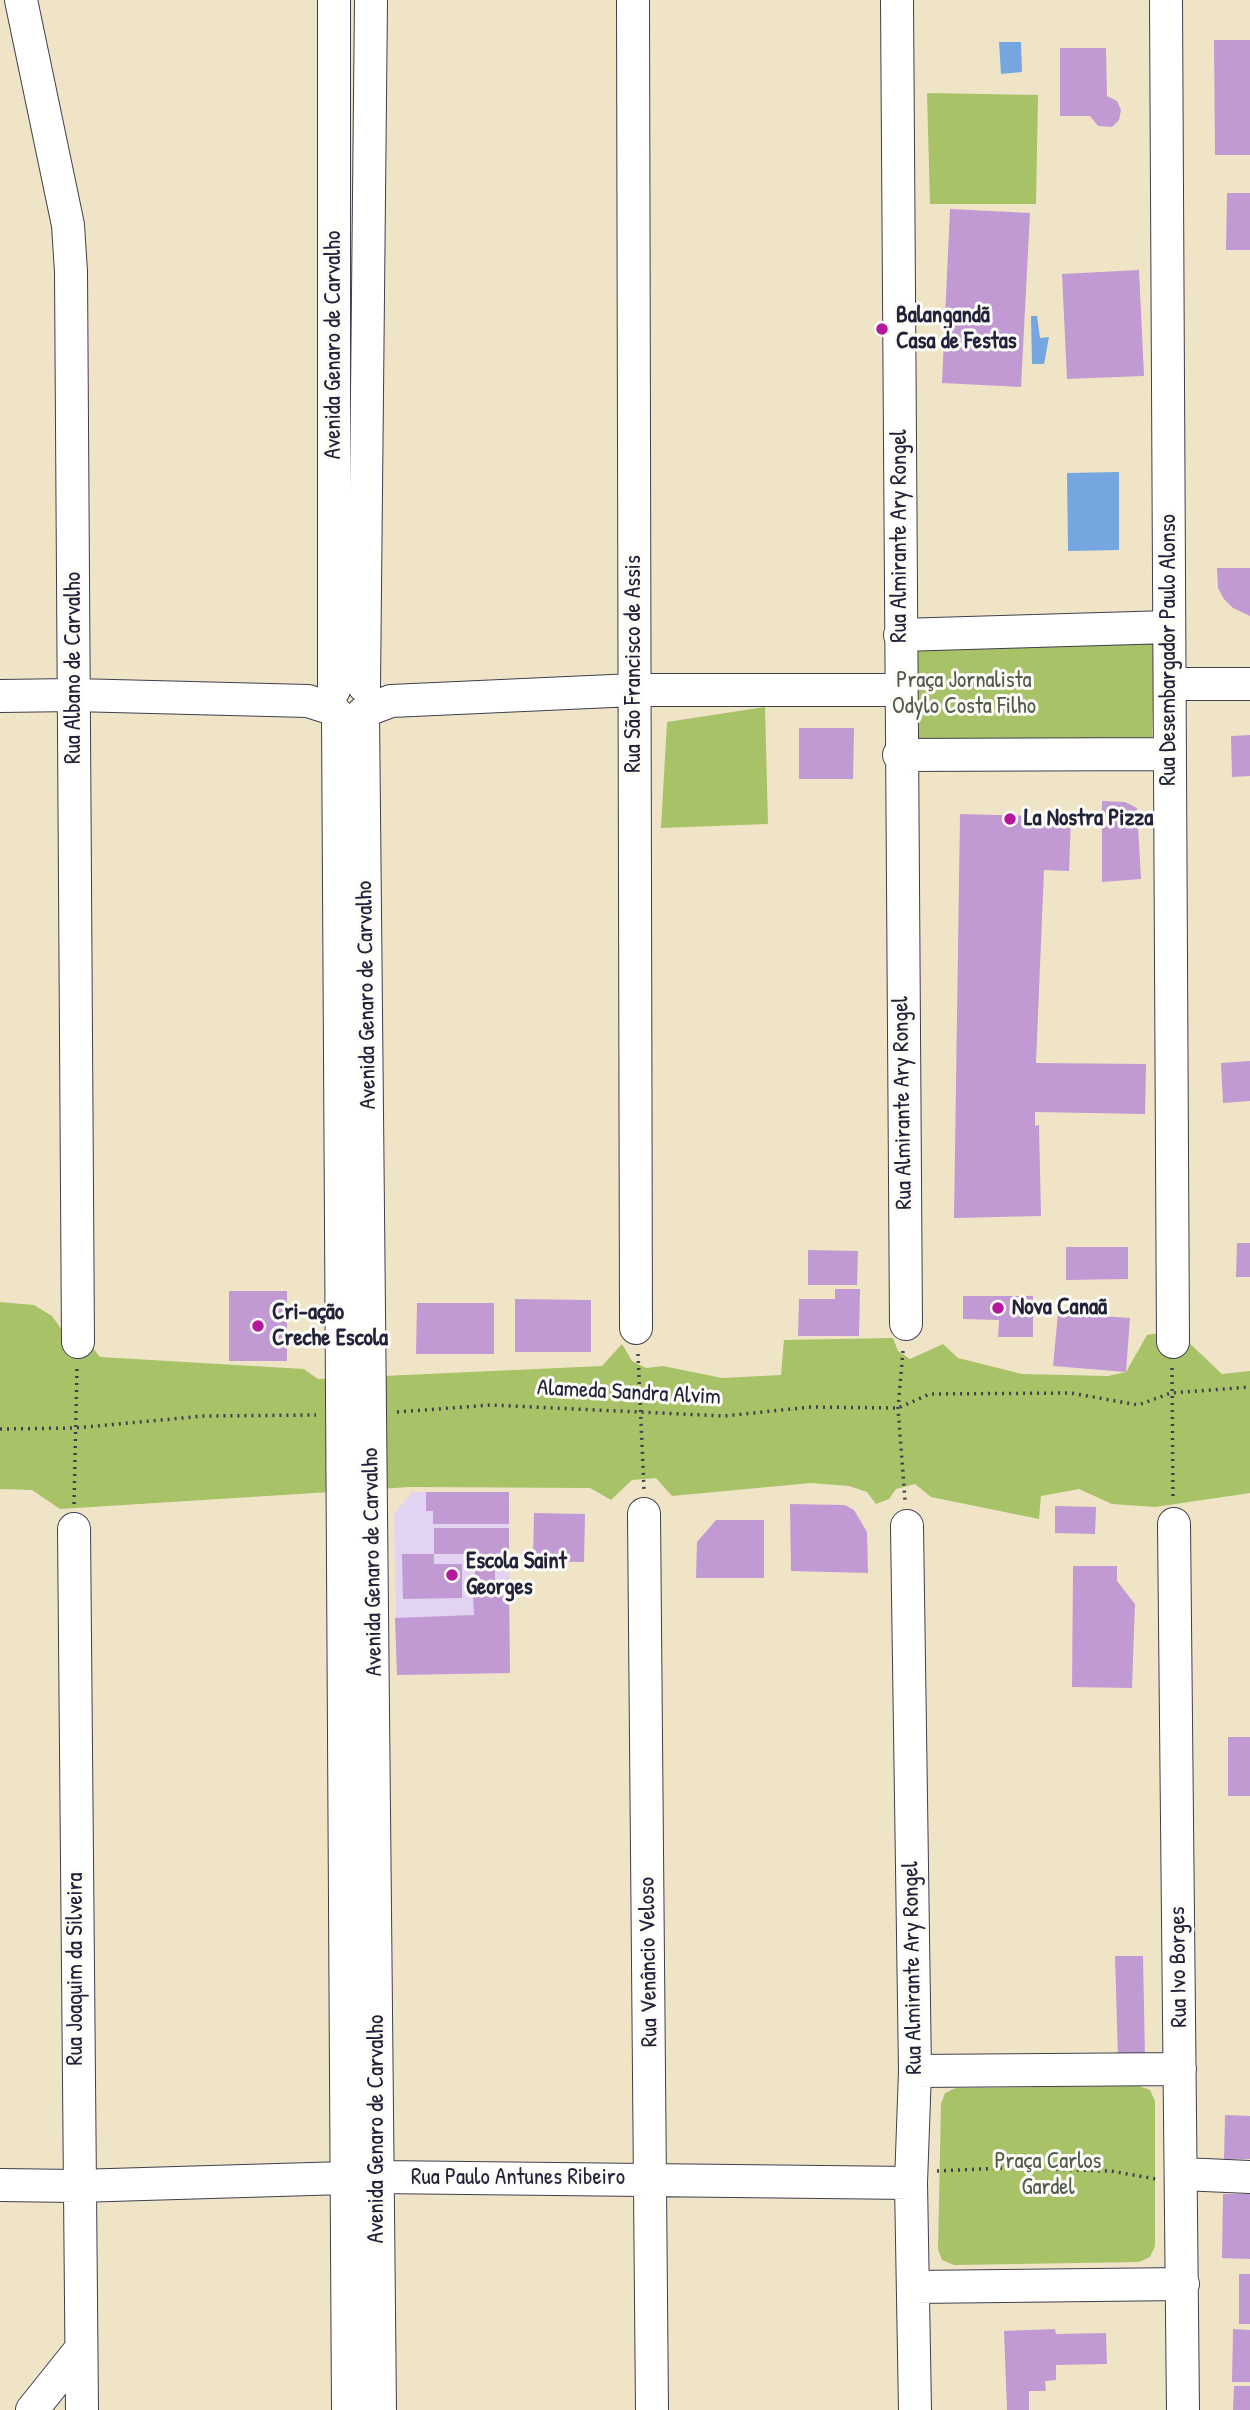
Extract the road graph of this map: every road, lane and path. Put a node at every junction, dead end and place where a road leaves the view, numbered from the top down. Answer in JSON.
{"nodes":[{"id":1,"x":21,"y":0,"type":"edge"},
{"id":2,"x":334,"y":0,"type":"edge"},
{"id":3,"x":371,"y":0,"type":"edge"},
{"id":4,"x":633,"y":0,"type":"edge"},
{"id":5,"x":897,"y":0,"type":"edge"},
{"id":6,"x":1166,"y":0,"type":"edge"},
{"id":7,"x":1169,"y":627,"type":"junction"},
{"id":8,"x":900,"y":635,"type":"junction"},
{"id":9,"x":1170,"y":684,"type":"junction"},
{"id":10,"x":1250,"y":684,"type":"edge"},
{"id":11,"x":634,"y":690,"type":"junction"},
{"id":12,"x":901,"y":690,"type":"junction"},
{"id":13,"x":74,"y":695,"type":"junction"},
{"id":14,"x":0,"y":696,"type":"edge"},
{"id":15,"x":350,"y":701,"type":"junction"},
{"id":16,"x":1170,"y":754,"type":"junction"},
{"id":17,"x":900,"y":755,"type":"junction"},
{"id":18,"x":906,"y":1324,"type":"joint"},
{"id":19,"x":636,"y":1328,"type":"joint"},
{"id":20,"x":78,"y":1342,"type":"joint"},
{"id":21,"x":1173,"y":1342,"type":"joint"},
{"id":22,"x":1250,"y":1387,"type":"edge"},
{"id":23,"x":1171,"y":1393,"type":"junction"},
{"id":24,"x":898,"y":1408,"type":"junction"},
{"id":25,"x":643,"y":1411,"type":"junction"},
{"id":26,"x":357,"y":1414,"type":"junction"},
{"id":27,"x":75,"y":1428,"type":"junction"},
{"id":28,"x":0,"y":1429,"type":"edge"},
{"id":29,"x":644,"y":1514,"type":"joint"},
{"id":30,"x":1174,"y":1524,"type":"joint"},
{"id":31,"x":907,"y":1526,"type":"joint"},
{"id":32,"x":74,"y":1529,"type":"joint"},
{"id":33,"x":1180,"y":2068,"type":"junction"},
{"id":34,"x":915,"y":2071,"type":"junction"},
{"id":35,"x":1182,"y":2174,"type":"junction"},
{"id":36,"x":362,"y":2177,"type":"junction"},
{"id":37,"x":1250,"y":2177,"type":"edge"},
{"id":38,"x":651,"y":2179,"type":"junction"},
{"id":39,"x":911,"y":2183,"type":"junction"},
{"id":40,"x":0,"y":2185,"type":"edge"},
{"id":41,"x":78,"y":2186,"type":"junction"},
{"id":42,"x":1183,"y":2284,"type":"junction"},
{"id":43,"x":914,"y":2287,"type":"junction"},
{"id":44,"x":80,"y":2350,"type":"junction"},
{"id":45,"x":32,"y":2410,"type":"edge"},
{"id":46,"x":82,"y":2410,"type":"edge"},
{"id":47,"x":348,"y":2410,"type":"edge"},
{"id":48,"x":380,"y":2410,"type":"edge"},
{"id":49,"x":652,"y":2410,"type":"edge"},
{"id":50,"x":915,"y":2410,"type":"edge"},
{"id":51,"x":1183,"y":2410,"type":"edge"}],
"edges":[{"from":1,"to":13,"type":"street","name":"Rua Albano de Carvalho"},
{"from":2,"to":15,"type":"street","name":"Avenida Genaro de Carvalho"},
{"from":3,"to":15,"type":"street","name":"Avenida Genaro de Carvalho"},
{"from":4,"to":11,"type":"street","name":"Rua São Francisco de Assis"},
{"from":5,"to":8,"type":"street","name":"Rua Almirante Ary Rongel"},
{"from":6,"to":7,"type":"street","name":"Rua Desembargador Paulo Alonso"},
{"from":7,"to":8,"type":"street"},
{"from":7,"to":9,"type":"street","name":"Rua Desembargador Paulo Alonso"},
{"from":8,"to":12,"type":"street","name":"Rua Almirante Ary Rongel"},
{"from":9,"to":10,"type":"street"},
{"from":9,"to":16,"type":"street","name":"Rua Desembargador Paulo Alonso"},
{"from":11,"to":12,"type":"street"},
{"from":11,"to":15,"type":"street"},
{"from":11,"to":19,"type":"street","name":"Rua São Francisco de Assis"},
{"from":12,"to":17,"type":"street","name":"Rua Almirante Ary Rongel"},
{"from":13,"to":14,"type":"street"},
{"from":13,"to":15,"type":"street"},
{"from":13,"to":20,"type":"street","name":"Rua Albano de Carvalho"},
{"from":15,"to":26,"type":"street","name":"Avenida Genaro de Carvalho"},
{"from":16,"to":17,"type":"street"},
{"from":16,"to":21,"type":"street","name":"Rua Desembargador Paulo Alonso"},
{"from":17,"to":18,"type":"street","name":"Rua Almirante Ary Rongel"},
{"from":18,"to":24,"type":"path"},
{"from":19,"to":25,"type":"path"},
{"from":20,"to":27,"type":"path"},
{"from":21,"to":23,"type":"path"},
{"from":22,"to":23,"type":"path","name":"Alameda Sandra Alvim"},
{"from":23,"to":24,"type":"path","name":"Alameda Sandra Alvim"},
{"from":23,"to":30,"type":"path"},
{"from":24,"to":25,"type":"path","name":"Alameda Sandra Alvim"},
{"from":24,"to":31,"type":"path"},
{"from":25,"to":26,"type":"path","name":"Alameda Sandra Alvim"},
{"from":25,"to":29,"type":"path"},
{"from":26,"to":27,"type":"path","name":"Alameda Sandra Alvim"},
{"from":26,"to":36,"type":"street","name":"Avenida Genaro de Carvalho"},
{"from":27,"to":28,"type":"path","name":"Alameda Sandra Alvim"},
{"from":27,"to":32,"type":"path"},
{"from":29,"to":38,"type":"street","name":"Rua Venâncio Veloso"},
{"from":30,"to":33,"type":"street","name":"Rua Ivo Borges"},
{"from":31,"to":34,"type":"street","name":"Rua Almirante Ary Rongel"},
{"from":32,"to":41,"type":"street","name":"Rua Joaquim da Silveira"},
{"from":33,"to":34,"type":"street"},
{"from":33,"to":35,"type":"street","name":"Rua Ivo Borges"},
{"from":34,"to":39,"type":"street","name":"Rua Almirante Ary Rongel"},
{"from":35,"to":37,"type":"street"},
{"from":35,"to":39,"type":"path"},
{"from":35,"to":42,"type":"street","name":"Rua Ivo Borges"},
{"from":36,"to":38,"type":"street","name":"Rua Paulo Antunes Ribeiro"},
{"from":36,"to":41,"type":"street","name":"Rua Paulo Antunes Ribeiro"},
{"from":36,"to":47,"type":"street","name":"Avenida Genaro de Carvalho"},
{"from":36,"to":48,"type":"street","name":"Avenida Genaro de Carvalho"},
{"from":38,"to":39,"type":"street","name":"Rua Paulo Antunes Ribeiro"},
{"from":38,"to":49,"type":"street","name":"Rua Venâncio Veloso"},
{"from":39,"to":43,"type":"street","name":"Rua Almirante Ary Rongel"},
{"from":40,"to":41,"type":"street","name":"Rua Paulo Antunes Ribeiro"},
{"from":41,"to":44,"type":"street","name":"Rua Joaquim da Silveira"},
{"from":42,"to":43,"type":"street"},
{"from":42,"to":51,"type":"street","name":"Rua Ivo Borges"},
{"from":43,"to":50,"type":"street","name":"Rua Almirante Ary Rongel"},
{"from":44,"to":45,"type":"street"},
{"from":44,"to":46,"type":"street","name":"Rua Joaquim da Silveira"}]}
